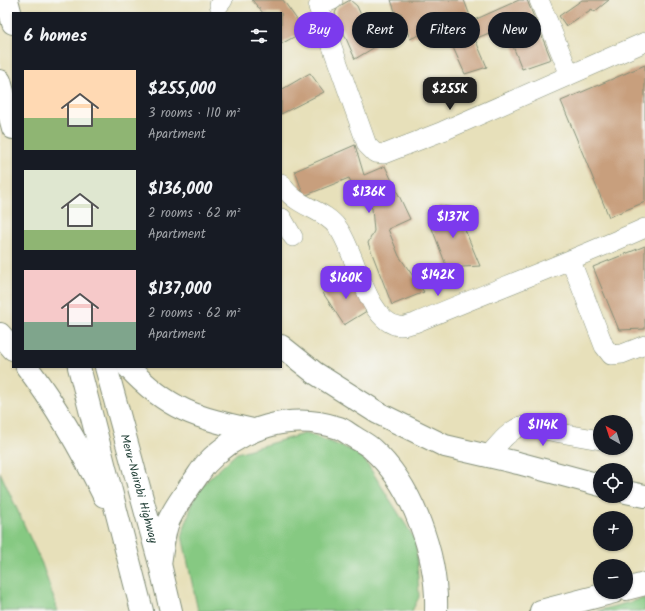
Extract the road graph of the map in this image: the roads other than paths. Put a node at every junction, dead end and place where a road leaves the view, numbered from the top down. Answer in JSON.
{"nodes":[{"id":1,"x":7,"y":0,"type":"edge"},
{"id":2,"x":19,"y":0,"type":"edge"},
{"id":3,"x":539,"y":0,"type":"edge"},
{"id":4,"x":321,"y":2,"type":"edge"},
{"id":5,"x":25,"y":12,"type":"edge"},
{"id":6,"x":12,"y":19,"type":"edge"},
{"id":7,"x":645,"y":42,"type":"edge"},
{"id":8,"x":570,"y":75,"type":"junction"},
{"id":9,"x":0,"y":81,"type":"edge"},
{"id":10,"x":12,"y":124,"type":"edge"},
{"id":11,"x":282,"y":186,"type":"edge"},
{"id":12,"x":282,"y":204,"type":"edge"},
{"id":13,"x":301,"y":205,"type":"junction"},
{"id":14,"x":282,"y":218,"type":"edge"},
{"id":15,"x":645,"y":228,"type":"edge"},
{"id":16,"x":293,"y":237,"type":"dead end"},
{"id":17,"x":571,"y":261,"type":"junction"},
{"id":18,"x":0,"y":334,"type":"edge"},
{"id":19,"x":645,"y":345,"type":"edge"},
{"id":20,"x":282,"y":347,"type":"edge"},
{"id":21,"x":12,"y":348,"type":"edge"},
{"id":22,"x":28,"y":368,"type":"edge"},
{"id":23,"x":79,"y":368,"type":"edge"},
{"id":24,"x":106,"y":368,"type":"edge"},
{"id":25,"x":129,"y":368,"type":"edge"},
{"id":26,"x":252,"y":430,"type":"junction"},
{"id":27,"x":593,"y":439,"type":"edge"},
{"id":28,"x":488,"y":456,"type":"junction"},
{"id":29,"x":593,"y":484,"type":"edge"},
{"id":30,"x":633,"y":493,"type":"edge"},
{"id":31,"x":645,"y":496,"type":"edge"},
{"id":32,"x":124,"y":537,"type":"junction"},
{"id":33,"x":160,"y":564,"type":"junction"},
{"id":34,"x":645,"y":584,"type":"edge"},
{"id":35,"x":633,"y":587,"type":"edge"},
{"id":36,"x":593,"y":597,"type":"edge"},
{"id":37,"x":142,"y":611,"type":"edge"},
{"id":38,"x":171,"y":611,"type":"edge"},
{"id":39,"x":436,"y":611,"type":"edge"},
{"id":40,"x":541,"y":611,"type":"edge"}],
"edges":[{"from":1,"to":6,"type":"highway"},
{"from":2,"to":5,"type":"highway"},
{"from":3,"to":8,"type":"street"},
{"from":4,"to":8,"type":"street"},
{"from":7,"to":8,"type":"street"},
{"from":9,"to":10,"type":"highway"},
{"from":11,"to":13,"type":"street"},
{"from":12,"to":13,"type":"street"},
{"from":13,"to":17,"type":"street"},
{"from":14,"to":16,"type":"street"},
{"from":15,"to":17,"type":"street"},
{"from":17,"to":19,"type":"street"},
{"from":18,"to":21,"type":"highway"},
{"from":20,"to":28,"type":"highway"},
{"from":22,"to":32,"type":"highway"},
{"from":23,"to":32,"type":"highway"},
{"from":24,"to":33,"type":"highway","name":"Meru-Nairobi Highway"},
{"from":25,"to":26,"type":"highway"},
{"from":26,"to":33,"type":"highway"},
{"from":26,"to":39,"type":"highway"},
{"from":27,"to":28,"type":"street"},
{"from":28,"to":29,"type":"highway"},
{"from":30,"to":31,"type":"highway"},
{"from":32,"to":37,"type":"highway"},
{"from":33,"to":38,"type":"highway","name":"Meru-Nairobi Highway"},
{"from":34,"to":35,"type":"highway"},
{"from":36,"to":40,"type":"highway"}]}
